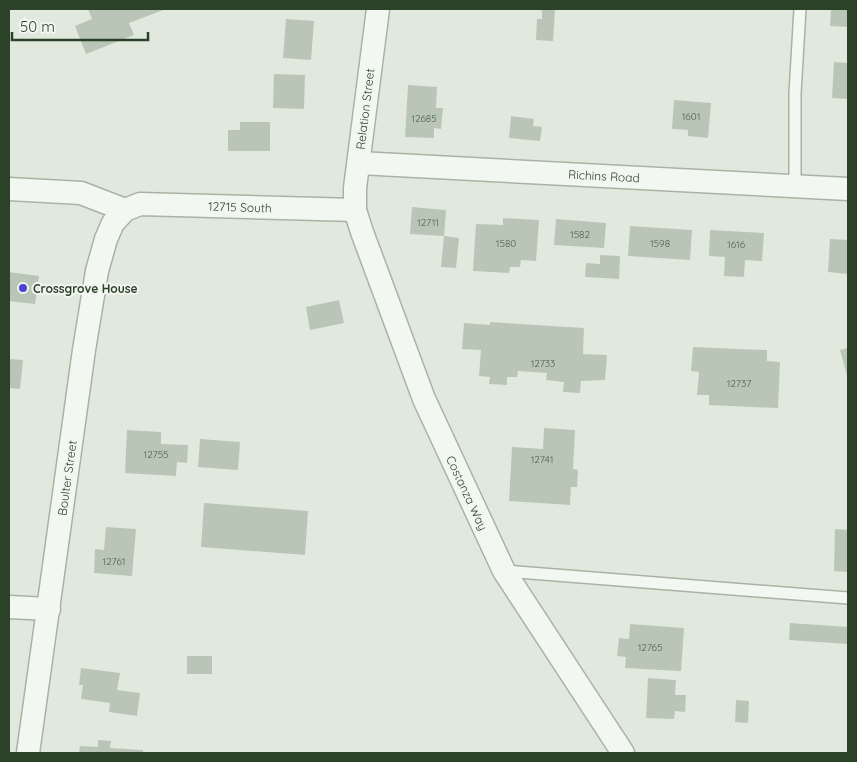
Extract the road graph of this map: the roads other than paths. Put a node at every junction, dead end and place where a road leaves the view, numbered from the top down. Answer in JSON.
{"nodes":[{"id":1,"x":378,"y":9,"type":"edge"},
{"id":2,"x":800,"y":9,"type":"edge"},
{"id":3,"x":359,"y":163,"type":"junction"},
{"id":4,"x":794,"y":186,"type":"junction"},
{"id":5,"x":9,"y":189,"type":"edge"},
{"id":6,"x":848,"y":189,"type":"edge"},
{"id":7,"x":125,"y":210,"type":"junction"},
{"id":8,"x":356,"y":210,"type":"junction"},
{"id":9,"x":504,"y":571,"type":"junction"},
{"id":10,"x":848,"y":598,"type":"edge"},
{"id":11,"x":9,"y":606,"type":"edge"},
{"id":12,"x":49,"y":609,"type":"junction"},
{"id":13,"x":28,"y":753,"type":"edge"},
{"id":14,"x":623,"y":753,"type":"edge"}],
"edges":[{"from":1,"to":3,"type":"street","name":"Relation Street"},
{"from":2,"to":4,"type":"lane"},
{"from":3,"to":4,"type":"street","name":"Richins Road"},
{"from":3,"to":8,"type":"street","name":"Relation Street"},
{"from":4,"to":6,"type":"street","name":"Richins Road"},
{"from":5,"to":7,"type":"street"},
{"from":7,"to":8,"type":"street","name":"12715 South"},
{"from":7,"to":12,"type":"street","name":"Boulter Street"},
{"from":8,"to":9,"type":"street","name":"Costanza Way"},
{"from":9,"to":10,"type":"lane"},
{"from":9,"to":14,"type":"street","name":"Costanza Way"},
{"from":11,"to":12,"type":"street"},
{"from":12,"to":13,"type":"street","name":"Boulter Street"}]}
